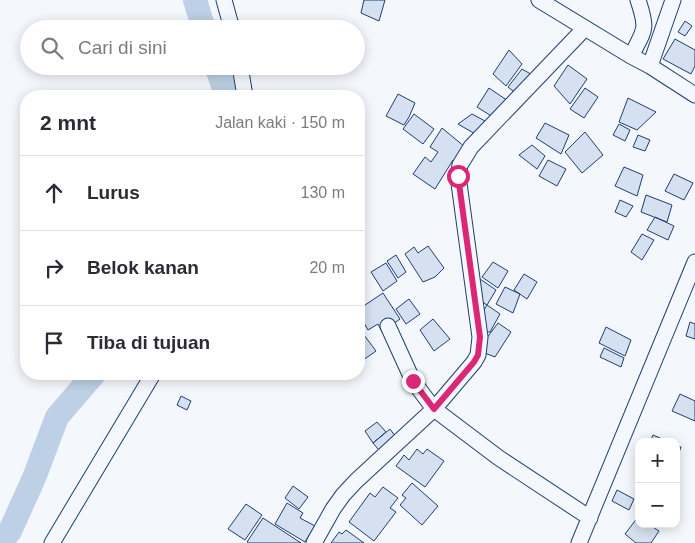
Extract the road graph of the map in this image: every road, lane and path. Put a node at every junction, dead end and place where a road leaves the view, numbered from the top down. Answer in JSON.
{"nodes":[{"id":1,"x":224,"y":0,"type":"edge"},
{"id":2,"x":539,"y":0,"type":"edge"},
{"id":3,"x":638,"y":0,"type":"edge"},
{"id":4,"x":673,"y":0,"type":"edge"},
{"id":5,"x":230,"y":20,"type":"edge"},
{"id":6,"x":585,"y":28,"type":"junction"},
{"id":7,"x":631,"y":56,"type":"junction"},
{"id":8,"x":650,"y":66,"type":"junction"},
{"id":9,"x":242,"y":75,"type":"edge"},
{"id":10,"x":244,"y":90,"type":"edge"},
{"id":11,"x":695,"y":95,"type":"edge"},
{"id":12,"x":695,"y":262,"type":"edge"},
{"id":13,"x":388,"y":326,"type":"dead end"},
{"id":14,"x":149,"y":380,"type":"edge"},
{"id":15,"x":434,"y":409,"type":"junction"},
{"id":16,"x":590,"y":518,"type":"junction"},
{"id":17,"x":52,"y":543,"type":"edge"},
{"id":18,"x":314,"y":543,"type":"edge"},
{"id":19,"x":579,"y":543,"type":"edge"}],
"edges":[{"from":1,"to":5,"type":"street"},
{"from":2,"to":6,"type":"street"},
{"from":3,"to":7,"type":"street"},
{"from":4,"to":8,"type":"street"},
{"from":6,"to":7,"type":"street"},
{"from":6,"to":15,"type":"street"},
{"from":7,"to":8,"type":"street"},
{"from":8,"to":11,"type":"street"},
{"from":9,"to":10,"type":"street"},
{"from":12,"to":16,"type":"street"},
{"from":13,"to":15,"type":"street"},
{"from":14,"to":17,"type":"street"},
{"from":15,"to":16,"type":"street"},
{"from":15,"to":18,"type":"street"},
{"from":16,"to":19,"type":"street"}]}
